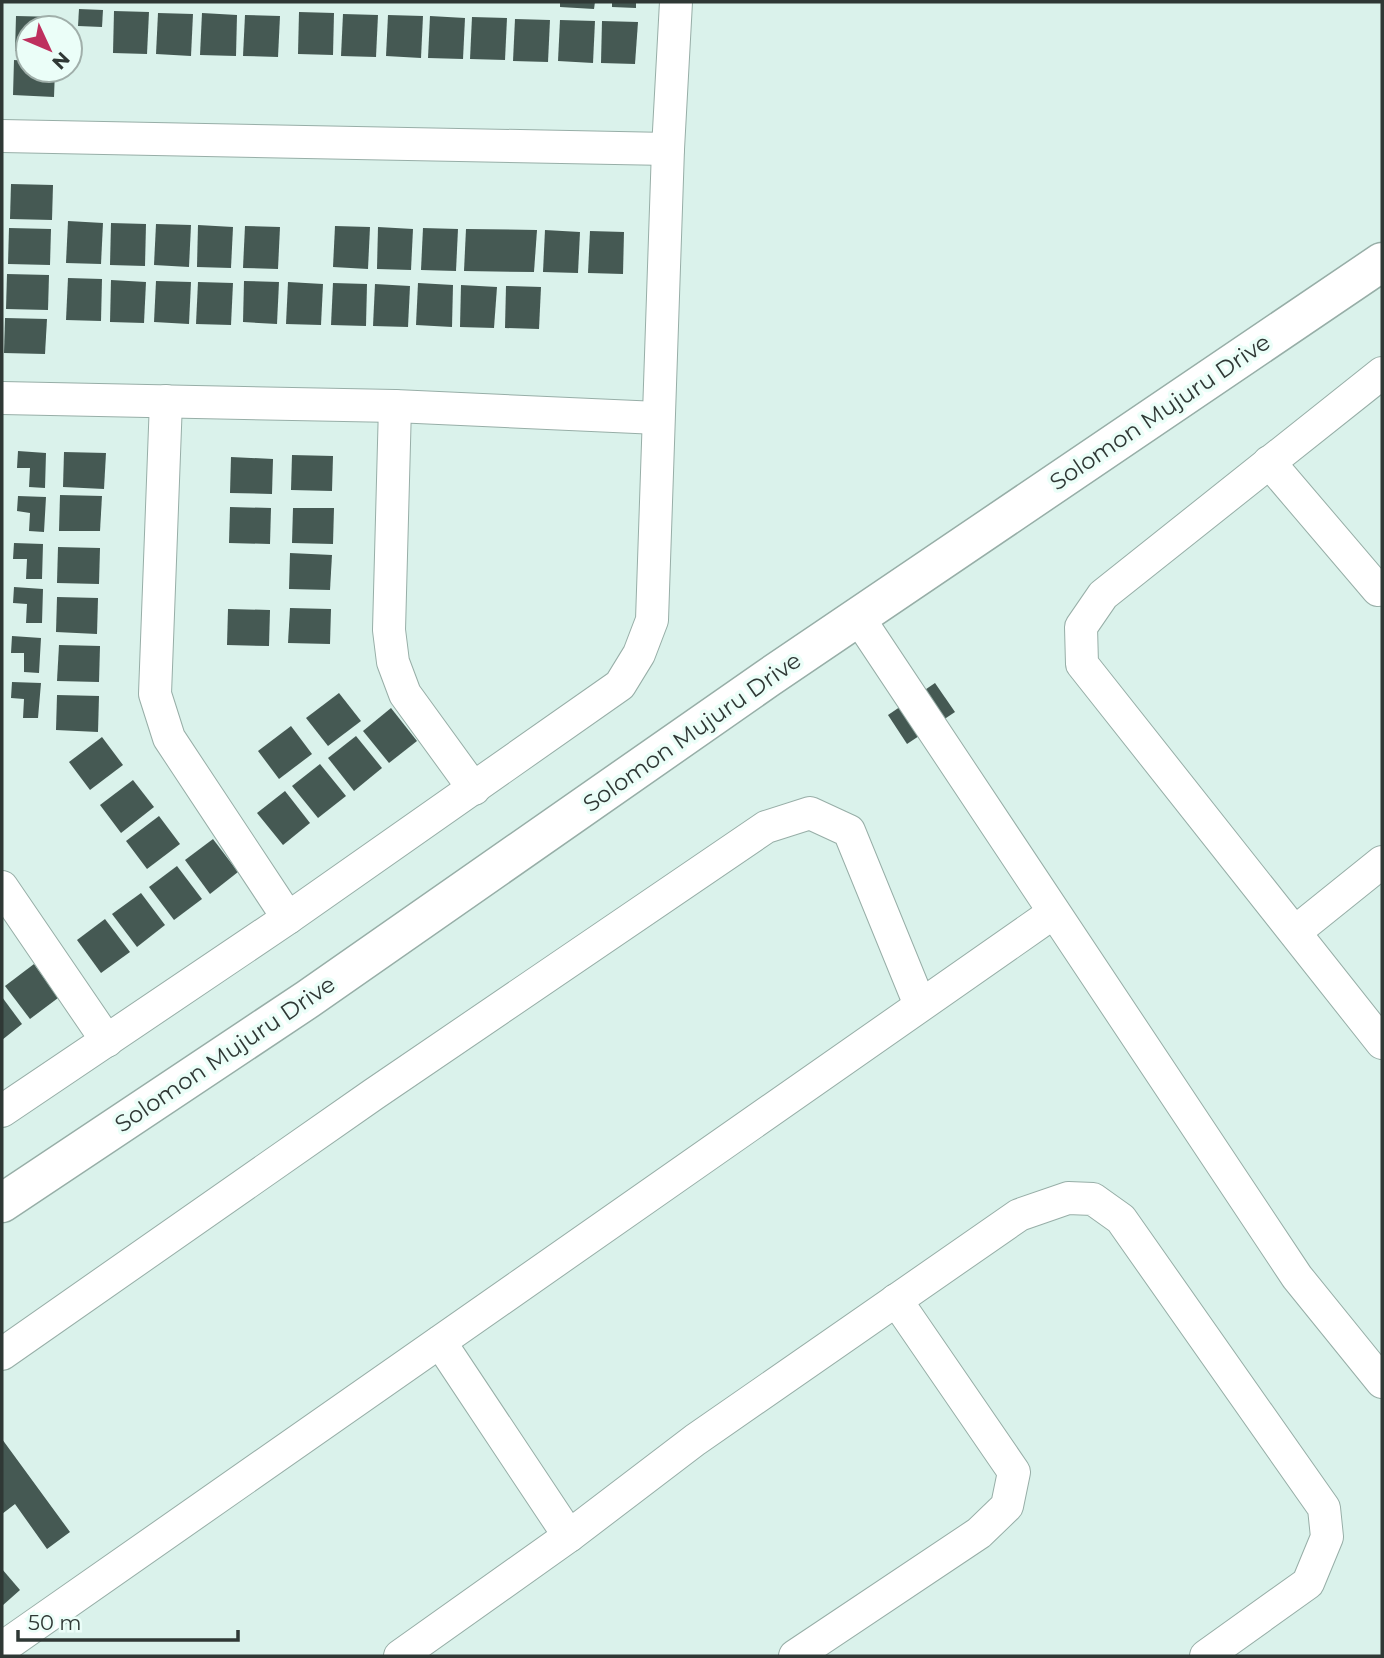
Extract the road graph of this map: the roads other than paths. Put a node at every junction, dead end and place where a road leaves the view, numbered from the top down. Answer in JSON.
{"nodes":[{"id":1,"x":676,"y":2,"type":"edge"},
{"id":2,"x":2,"y":136,"type":"edge"},
{"id":3,"x":668,"y":149,"type":"junction"},
{"id":4,"x":1382,"y":262,"type":"edge"},
{"id":5,"x":1382,"y":373,"type":"edge"},
{"id":6,"x":2,"y":398,"type":"edge"},
{"id":7,"x":166,"y":401,"type":"junction"},
{"id":8,"x":395,"y":406,"type":"junction"},
{"id":9,"x":658,"y":418,"type":"junction"},
{"id":10,"x":1269,"y":463,"type":"junction"},
{"id":11,"x":1378,"y":590,"type":"dead end"},
{"id":12,"x":858,"y":617,"type":"junction"},
{"id":13,"x":474,"y":789,"type":"junction"},
{"id":14,"x":1382,"y":862,"type":"edge"},
{"id":15,"x":2,"y":887,"type":"edge"},
{"id":16,"x":1053,"y":913,"type":"junction"},
{"id":17,"x":288,"y":918,"type":"junction"},
{"id":18,"x":1295,"y":932,"type":"junction"},
{"id":19,"x":920,"y":1005,"type":"junction"},
{"id":20,"x":107,"y":1041,"type":"junction"},
{"id":21,"x":1382,"y":1043,"type":"edge"},
{"id":22,"x":2,"y":1111,"type":"edge"},
{"id":23,"x":2,"y":1203,"type":"edge"},
{"id":24,"x":896,"y":1300,"type":"junction"},
{"id":25,"x":440,"y":1342,"type":"junction"},
{"id":26,"x":2,"y":1354,"type":"edge"},
{"id":27,"x":1382,"y":1382,"type":"edge"},
{"id":28,"x":569,"y":1536,"type":"junction"},
{"id":29,"x":2,"y":1648,"type":"edge"},
{"id":30,"x":400,"y":1656,"type":"edge"},
{"id":31,"x":795,"y":1656,"type":"edge"},
{"id":32,"x":1206,"y":1656,"type":"edge"}],
"edges":[{"from":1,"to":3,"type":"street"},
{"from":2,"to":3,"type":"street"},
{"from":3,"to":9,"type":"street"},
{"from":4,"to":12,"type":"street","name":"Solomon Mujuru Drive"},
{"from":5,"to":10,"type":"street"},
{"from":6,"to":7,"type":"street"},
{"from":7,"to":8,"type":"street"},
{"from":7,"to":17,"type":"street"},
{"from":8,"to":9,"type":"street"},
{"from":8,"to":13,"type":"street"},
{"from":9,"to":13,"type":"street"},
{"from":10,"to":11,"type":"street"},
{"from":10,"to":18,"type":"street"},
{"from":12,"to":16,"type":"street"},
{"from":12,"to":23,"type":"street","name":"Solomon Mujuru Drive"},
{"from":13,"to":17,"type":"street"},
{"from":14,"to":18,"type":"street"},
{"from":15,"to":20,"type":"street"},
{"from":16,"to":19,"type":"street"},
{"from":16,"to":27,"type":"street"},
{"from":17,"to":20,"type":"street"},
{"from":18,"to":21,"type":"street"},
{"from":19,"to":25,"type":"street"},
{"from":19,"to":26,"type":"street"},
{"from":20,"to":22,"type":"street"},
{"from":24,"to":28,"type":"street"},
{"from":24,"to":31,"type":"street"},
{"from":24,"to":32,"type":"street"},
{"from":25,"to":28,"type":"street"},
{"from":25,"to":29,"type":"street"},
{"from":28,"to":30,"type":"street"}]}
